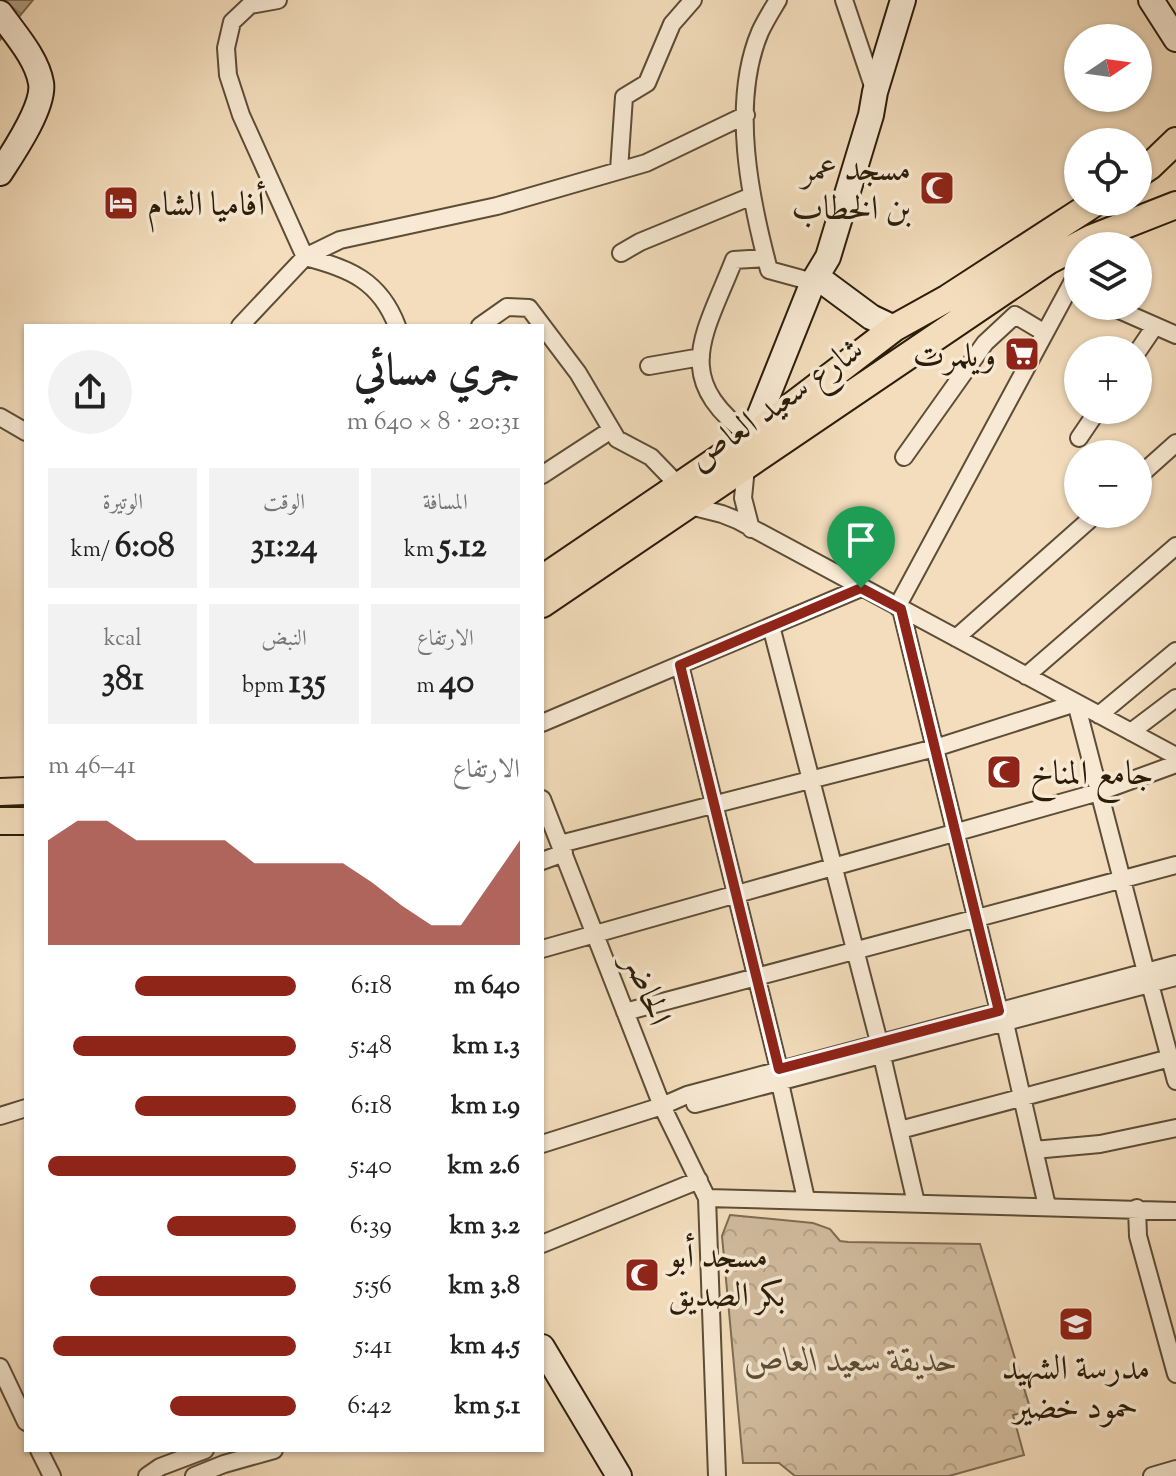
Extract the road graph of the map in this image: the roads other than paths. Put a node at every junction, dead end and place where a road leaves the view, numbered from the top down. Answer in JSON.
{"nodes":[{"id":1,"x":278,"y":0,"type":"edge"},
{"id":2,"x":693,"y":0,"type":"edge"},
{"id":3,"x":778,"y":0,"type":"edge"},
{"id":4,"x":844,"y":0,"type":"edge"},
{"id":5,"x":903,"y":0,"type":"edge"},
{"id":6,"x":1151,"y":0,"type":"edge"},
{"id":7,"x":0,"y":13,"type":"edge"},
{"id":8,"x":1176,"y":39,"type":"edge"},
{"id":9,"x":875,"y":92,"type":"junction"},
{"id":10,"x":746,"y":115,"type":"junction"},
{"id":11,"x":1176,"y":141,"type":"edge"},
{"id":12,"x":1152,"y":162,"type":"edge"},
{"id":13,"x":619,"y":170,"type":"junction"},
{"id":14,"x":0,"y":173,"type":"edge"},
{"id":15,"x":752,"y":196,"type":"junction"},
{"id":16,"x":1176,"y":205,"type":"edge"},
{"id":17,"x":1074,"y":216,"type":"edge"},
{"id":18,"x":621,"y":253,"type":"dead end"},
{"id":19,"x":305,"y":257,"type":"junction"},
{"id":20,"x":766,"y":258,"type":"junction"},
{"id":21,"x":1048,"y":261,"type":"junction"},
{"id":22,"x":819,"y":272,"type":"junction"},
{"id":23,"x":1064,"y":274,"type":"edge"},
{"id":24,"x":1064,"y":302,"type":"edge"},
{"id":25,"x":1142,"y":320,"type":"edge"},
{"id":26,"x":242,"y":324,"type":"edge"},
{"id":27,"x":396,"y":324,"type":"edge"},
{"id":28,"x":483,"y":324,"type":"edge"},
{"id":29,"x":537,"y":324,"type":"edge"},
{"id":30,"x":1155,"y":326,"type":"junction"},
{"id":31,"x":894,"y":328,"type":"junction"},
{"id":32,"x":1045,"y":333,"type":"junction"},
{"id":33,"x":1176,"y":335,"type":"edge"},
{"id":34,"x":1148,"y":336,"type":"edge"},
{"id":35,"x":549,"y":348,"type":"edge"},
{"id":36,"x":701,"y":357,"type":"junction"},
{"id":37,"x":649,"y":366,"type":"dead end"},
{"id":38,"x":0,"y":417,"type":"edge"},
{"id":39,"x":1088,"y":424,"type":"edge"},
{"id":40,"x":611,"y":430,"type":"junction"},
{"id":41,"x":24,"y":431,"type":"edge"},
{"id":42,"x":751,"y":437,"type":"junction"},
{"id":43,"x":1079,"y":438,"type":"dead end"},
{"id":44,"x":1176,"y":443,"type":"edge"},
{"id":45,"x":904,"y":457,"type":"dead end"},
{"id":46,"x":1152,"y":464,"type":"edge"},
{"id":47,"x":746,"y":467,"type":"junction"},
{"id":48,"x":544,"y":474,"type":"edge"},
{"id":49,"x":685,"y":496,"type":"junction"},
{"id":50,"x":1080,"y":528,"type":"edge"},
{"id":51,"x":751,"y":529,"type":"junction"},
{"id":52,"x":1176,"y":546,"type":"edge"},
{"id":53,"x":544,"y":578,"type":"edge"},
{"id":54,"x":861,"y":588,"type":"junction"},
{"id":55,"x":544,"y":602,"type":"edge"},
{"id":56,"x":899,"y":608,"type":"junction"},
{"id":57,"x":771,"y":626,"type":"junction"},
{"id":58,"x":956,"y":638,"type":"junction"},
{"id":59,"x":1176,"y":651,"type":"edge"},
{"id":60,"x":680,"y":665,"type":"junction"},
{"id":61,"x":1026,"y":676,"type":"junction"},
{"id":62,"x":1176,"y":698,"type":"edge"},
{"id":63,"x":1076,"y":703,"type":"junction"},
{"id":64,"x":1099,"y":715,"type":"junction"},
{"id":65,"x":544,"y":722,"type":"edge"},
{"id":66,"x":1131,"y":732,"type":"junction"},
{"id":67,"x":935,"y":748,"type":"junction"},
{"id":68,"x":1176,"y":756,"type":"edge"},
{"id":69,"x":1176,"y":764,"type":"edge"},
{"id":70,"x":812,"y":779,"type":"junction"},
{"id":71,"x":24,"y":791,"type":"edge"},
{"id":72,"x":0,"y":792,"type":"edge"},
{"id":73,"x":1099,"y":792,"type":"junction"},
{"id":74,"x":544,"y":804,"type":"edge"},
{"id":75,"x":714,"y":805,"type":"junction"},
{"id":76,"x":0,"y":821,"type":"edge"},
{"id":77,"x":24,"y":821,"type":"edge"},
{"id":78,"x":956,"y":832,"type":"junction"},
{"id":79,"x":562,"y":848,"type":"junction"},
{"id":80,"x":544,"y":860,"type":"edge"},
{"id":81,"x":1176,"y":865,"type":"edge"},
{"id":82,"x":834,"y":866,"type":"junction"},
{"id":83,"x":1122,"y":880,"type":"junction"},
{"id":84,"x":736,"y":894,"type":"junction"},
{"id":85,"x":977,"y":918,"type":"junction"},
{"id":86,"x":595,"y":932,"type":"junction"},
{"id":87,"x":544,"y":948,"type":"edge"},
{"id":88,"x":856,"y":951,"type":"junction"},
{"id":89,"x":1176,"y":964,"type":"edge"},
{"id":90,"x":756,"y":977,"type":"junction"},
{"id":91,"x":1176,"y":977,"type":"edge"},
{"id":92,"x":1148,"y":978,"type":"junction"},
{"id":93,"x":625,"y":1012,"type":"junction"},
{"id":94,"x":1002,"y":1017,"type":"junction"},
{"id":95,"x":881,"y":1049,"type":"junction"},
{"id":96,"x":1170,"y":1058,"type":"junction"},
{"id":97,"x":779,"y":1076,"type":"junction"},
{"id":98,"x":1176,"y":1081,"type":"edge"},
{"id":99,"x":1022,"y":1098,"type":"junction"},
{"id":100,"x":662,"y":1106,"type":"junction"},
{"id":101,"x":24,"y":1109,"type":"edge"},
{"id":102,"x":0,"y":1116,"type":"edge"},
{"id":103,"x":1176,"y":1128,"type":"edge"},
{"id":104,"x":900,"y":1130,"type":"junction"},
{"id":105,"x":544,"y":1143,"type":"edge"},
{"id":106,"x":1034,"y":1150,"type":"junction"},
{"id":107,"x":699,"y":1180,"type":"junction"},
{"id":108,"x":707,"y":1198,"type":"junction"},
{"id":109,"x":806,"y":1199,"type":"junction"},
{"id":110,"x":916,"y":1203,"type":"junction"},
{"id":111,"x":1047,"y":1206,"type":"junction"},
{"id":112,"x":1137,"y":1208,"type":"junction"},
{"id":113,"x":1176,"y":1211,"type":"edge"},
{"id":114,"x":544,"y":1243,"type":"edge"},
{"id":115,"x":544,"y":1353,"type":"edge"},
{"id":116,"x":0,"y":1367,"type":"edge"},
{"id":117,"x":1176,"y":1374,"type":"edge"},
{"id":118,"x":24,"y":1418,"type":"edge"},
{"id":119,"x":40,"y":1452,"type":"edge"},
{"id":120,"x":200,"y":1452,"type":"edge"},
{"id":121,"x":267,"y":1452,"type":"edge"},
{"id":122,"x":1176,"y":1469,"type":"edge"},
{"id":123,"x":52,"y":1476,"type":"edge"},
{"id":124,"x":147,"y":1476,"type":"edge"},
{"id":125,"x":194,"y":1476,"type":"edge"},
{"id":126,"x":619,"y":1476,"type":"edge"},
{"id":127,"x":717,"y":1476,"type":"edge"},
{"id":128,"x":1152,"y":1476,"type":"edge"}],
"edges":[{"from":1,"to":19,"type":"street"},
{"from":2,"to":13,"type":"street"},
{"from":3,"to":10,"type":"street"},
{"from":4,"to":9,"type":"street"},
{"from":5,"to":9,"type":"main road"},
{"from":6,"to":8,"type":"main road"},
{"from":7,"to":14,"type":"main road"},
{"from":9,"to":22,"type":"main road"},
{"from":10,"to":13,"type":"street"},
{"from":10,"to":15,"type":"street"},
{"from":11,"to":12,"type":"main road"},
{"from":13,"to":19,"type":"street"},
{"from":15,"to":18,"type":"street"},
{"from":15,"to":20,"type":"street"},
{"from":16,"to":21,"type":"main road","name":"شارع سعيد العاص"},
{"from":17,"to":31,"type":"main road"},
{"from":19,"to":26,"type":"street"},
{"from":19,"to":27,"type":"street"},
{"from":20,"to":22,"type":"street"},
{"from":20,"to":36,"type":"street"},
{"from":21,"to":23,"type":"street"},
{"from":21,"to":47,"type":"main road","name":"شارع سعيد العاص"},
{"from":22,"to":31,"type":"main road"},
{"from":22,"to":42,"type":"main road"},
{"from":24,"to":32,"type":"street"},
{"from":25,"to":30,"type":"street"},
{"from":28,"to":29,"type":"street"},
{"from":30,"to":33,"type":"street"},
{"from":30,"to":34,"type":"street"},
{"from":31,"to":42,"type":"main road"},
{"from":32,"to":45,"type":"street"},
{"from":32,"to":56,"type":"street"},
{"from":35,"to":40,"type":"street"},
{"from":36,"to":37,"type":"street"},
{"from":36,"to":42,"type":"street"},
{"from":38,"to":41,"type":"street"},
{"from":39,"to":43,"type":"street"},
{"from":40,"to":48,"type":"street"},
{"from":40,"to":49,"type":"street"},
{"from":42,"to":49,"type":"main road"},
{"from":44,"to":46,"type":"street"},
{"from":47,"to":49,"type":"main road","name":"شارع سعيد العاص"},
{"from":47,"to":51,"type":"street"},
{"from":49,"to":51,"type":"street"},
{"from":49,"to":53,"type":"main road"},
{"from":49,"to":55,"type":"main road","name":"شارع سعيد العاص"},
{"from":50,"to":58,"type":"street"},
{"from":51,"to":54,"type":"street"},
{"from":52,"to":61,"type":"street"},
{"from":54,"to":56,"type":"street"},
{"from":54,"to":57,"type":"street"},
{"from":56,"to":58,"type":"street"},
{"from":56,"to":67,"type":"street"},
{"from":57,"to":60,"type":"street"},
{"from":57,"to":70,"type":"street"},
{"from":58,"to":61,"type":"street"},
{"from":59,"to":64,"type":"street"},
{"from":60,"to":65,"type":"street"},
{"from":60,"to":75,"type":"street"},
{"from":61,"to":63,"type":"street"},
{"from":62,"to":66,"type":"street"},
{"from":63,"to":64,"type":"street"},
{"from":63,"to":67,"type":"street"},
{"from":63,"to":73,"type":"street"},
{"from":64,"to":66,"type":"street"},
{"from":66,"to":68,"type":"street"},
{"from":67,"to":70,"type":"street"},
{"from":67,"to":78,"type":"street"},
{"from":69,"to":73,"type":"street"},
{"from":70,"to":75,"type":"street"},
{"from":70,"to":82,"type":"street"},
{"from":71,"to":72,"type":"main road"},
{"from":73,"to":78,"type":"street"},
{"from":73,"to":83,"type":"street"},
{"from":74,"to":79,"type":"street","name":"الحاضر"},
{"from":75,"to":79,"type":"street"},
{"from":75,"to":84,"type":"street"},
{"from":76,"to":77,"type":"main road"},
{"from":78,"to":82,"type":"street"},
{"from":78,"to":85,"type":"street"},
{"from":79,"to":80,"type":"street"},
{"from":79,"to":86,"type":"street","name":"الحاضر"},
{"from":81,"to":83,"type":"street"},
{"from":82,"to":84,"type":"street"},
{"from":82,"to":88,"type":"street"},
{"from":83,"to":85,"type":"street"},
{"from":83,"to":92,"type":"street"},
{"from":84,"to":86,"type":"street"},
{"from":84,"to":90,"type":"street"},
{"from":85,"to":88,"type":"street"},
{"from":85,"to":94,"type":"street"},
{"from":86,"to":87,"type":"street"},
{"from":86,"to":93,"type":"street","name":"الحاضر"},
{"from":88,"to":90,"type":"street"},
{"from":88,"to":95,"type":"street"},
{"from":89,"to":92,"type":"street"},
{"from":90,"to":93,"type":"street"},
{"from":90,"to":97,"type":"street"},
{"from":91,"to":92,"type":"street"},
{"from":92,"to":94,"type":"street"},
{"from":92,"to":96,"type":"street"},
{"from":93,"to":100,"type":"street","name":"الحاضر"},
{"from":94,"to":95,"type":"street"},
{"from":94,"to":99,"type":"street"},
{"from":95,"to":97,"type":"street"},
{"from":95,"to":104,"type":"street"},
{"from":96,"to":98,"type":"street"},
{"from":96,"to":99,"type":"street"},
{"from":97,"to":100,"type":"street"},
{"from":97,"to":109,"type":"street"},
{"from":99,"to":104,"type":"street"},
{"from":99,"to":106,"type":"street"},
{"from":100,"to":105,"type":"street"},
{"from":100,"to":107,"type":"street","name":"الحاضر"},
{"from":101,"to":102,"type":"street"},
{"from":103,"to":106,"type":"street"},
{"from":104,"to":110,"type":"street"},
{"from":106,"to":111,"type":"street"},
{"from":107,"to":108,"type":"street","name":"الحاضر"},
{"from":107,"to":114,"type":"street"},
{"from":108,"to":109,"type":"street"},
{"from":108,"to":127,"type":"street"},
{"from":109,"to":110,"type":"street"},
{"from":110,"to":111,"type":"street"},
{"from":111,"to":112,"type":"street"},
{"from":112,"to":113,"type":"street"},
{"from":112,"to":117,"type":"street"},
{"from":115,"to":126,"type":"main road"},
{"from":116,"to":118,"type":"street"},
{"from":119,"to":123,"type":"street"},
{"from":120,"to":124,"type":"street"},
{"from":121,"to":125,"type":"street"},
{"from":122,"to":128,"type":"street"}]}
